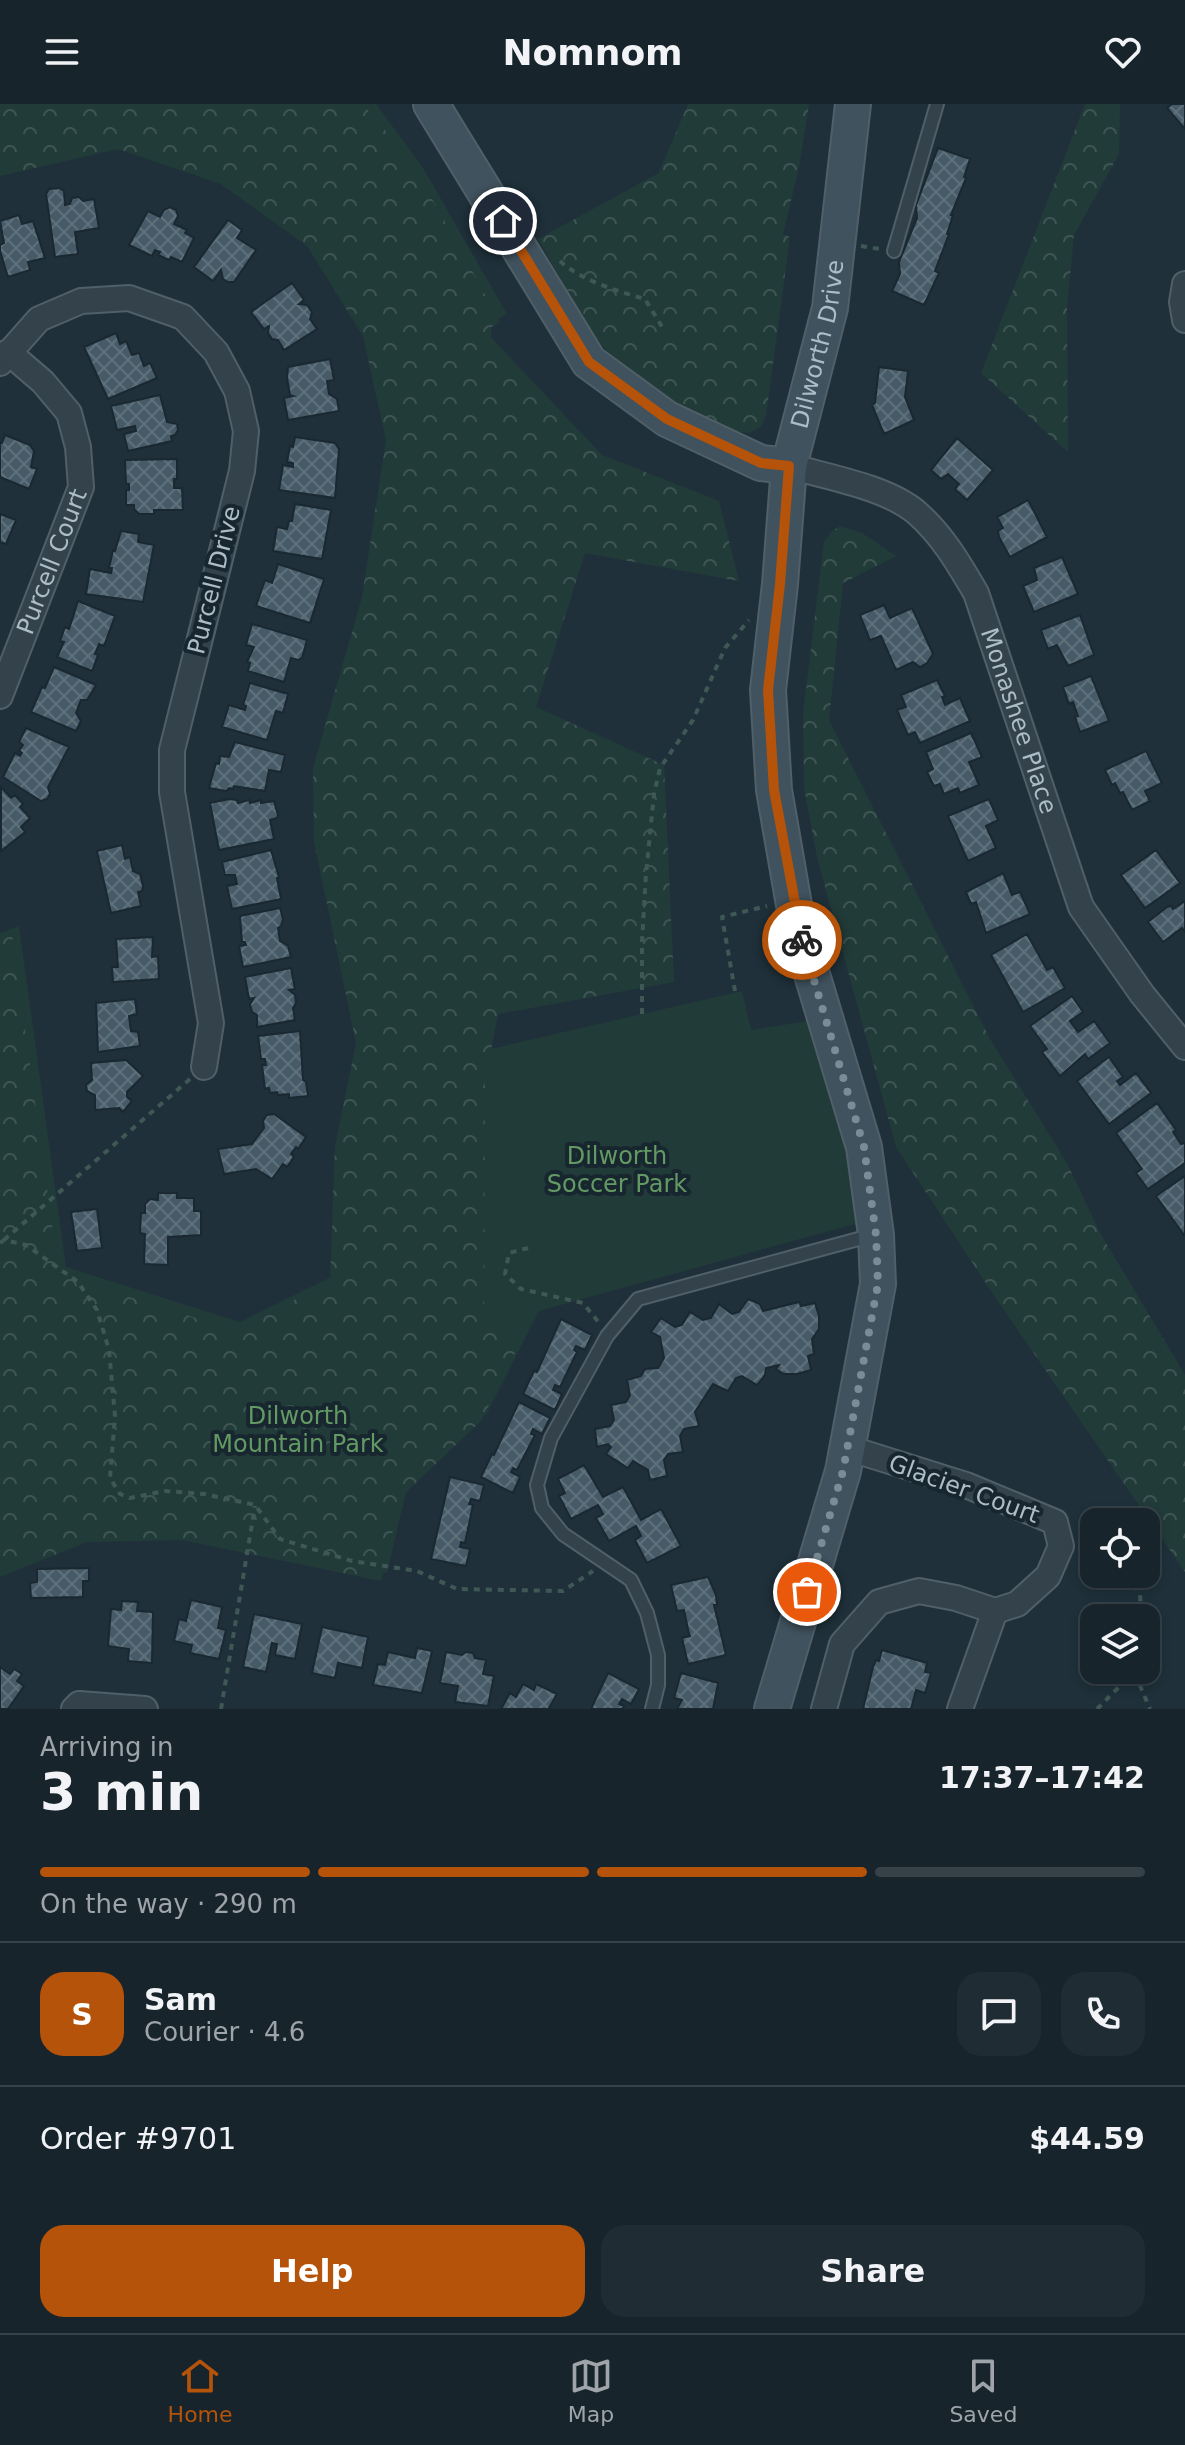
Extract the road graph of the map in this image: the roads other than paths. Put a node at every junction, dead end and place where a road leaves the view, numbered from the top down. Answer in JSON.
{"nodes":[{"id":1,"x":431,"y":104,"type":"edge"},
{"id":2,"x":853,"y":104,"type":"edge"},
{"id":3,"x":937,"y":104,"type":"edge"},
{"id":4,"x":894,"y":251,"type":"dead end"},
{"id":5,"x":1185,"y":284,"type":"edge"},
{"id":6,"x":1185,"y":320,"type":"edge"},
{"id":7,"x":4,"y":357,"type":"edge"},
{"id":8,"x":789,"y":466,"type":"junction"},
{"id":9,"x":0,"y":696,"type":"edge"},
{"id":10,"x":1185,"y":1047,"type":"edge"},
{"id":11,"x":204,"y":1067,"type":"road end"},
{"id":12,"x":876,"y":1235,"type":"junction"},
{"id":13,"x":848,"y":1448,"type":"junction"},
{"id":14,"x":995,"y":1611,"type":"junction"},
{"id":15,"x":74,"y":1709,"type":"edge"},
{"id":16,"x":145,"y":1709,"type":"edge"},
{"id":17,"x":652,"y":1709,"type":"edge"},
{"id":18,"x":772,"y":1709,"type":"edge"},
{"id":19,"x":824,"y":1709,"type":"edge"},
{"id":20,"x":960,"y":1709,"type":"edge"}],
"edges":[{"from":1,"to":8,"type":"street"},
{"from":2,"to":8,"type":"street","name":"Dilworth Drive"},
{"from":3,"to":4,"type":"lane"},
{"from":5,"to":6,"type":"street"},
{"from":7,"to":9,"type":"street","name":"Purcell Court"},
{"from":7,"to":11,"type":"street","name":"Purcell Drive"},
{"from":8,"to":10,"type":"street","name":"Monashee Place"},
{"from":8,"to":12,"type":"street","name":"Dilworth Drive"},
{"from":12,"to":13,"type":"street","name":"Dilworth Drive"},
{"from":12,"to":17,"type":"lane"},
{"from":13,"to":14,"type":"street","name":"Glacier Court"},
{"from":13,"to":18,"type":"street","name":"Dilworth Drive"},
{"from":14,"to":19,"type":"street"},
{"from":14,"to":20,"type":"street"},
{"from":15,"to":16,"type":"street"}]}
